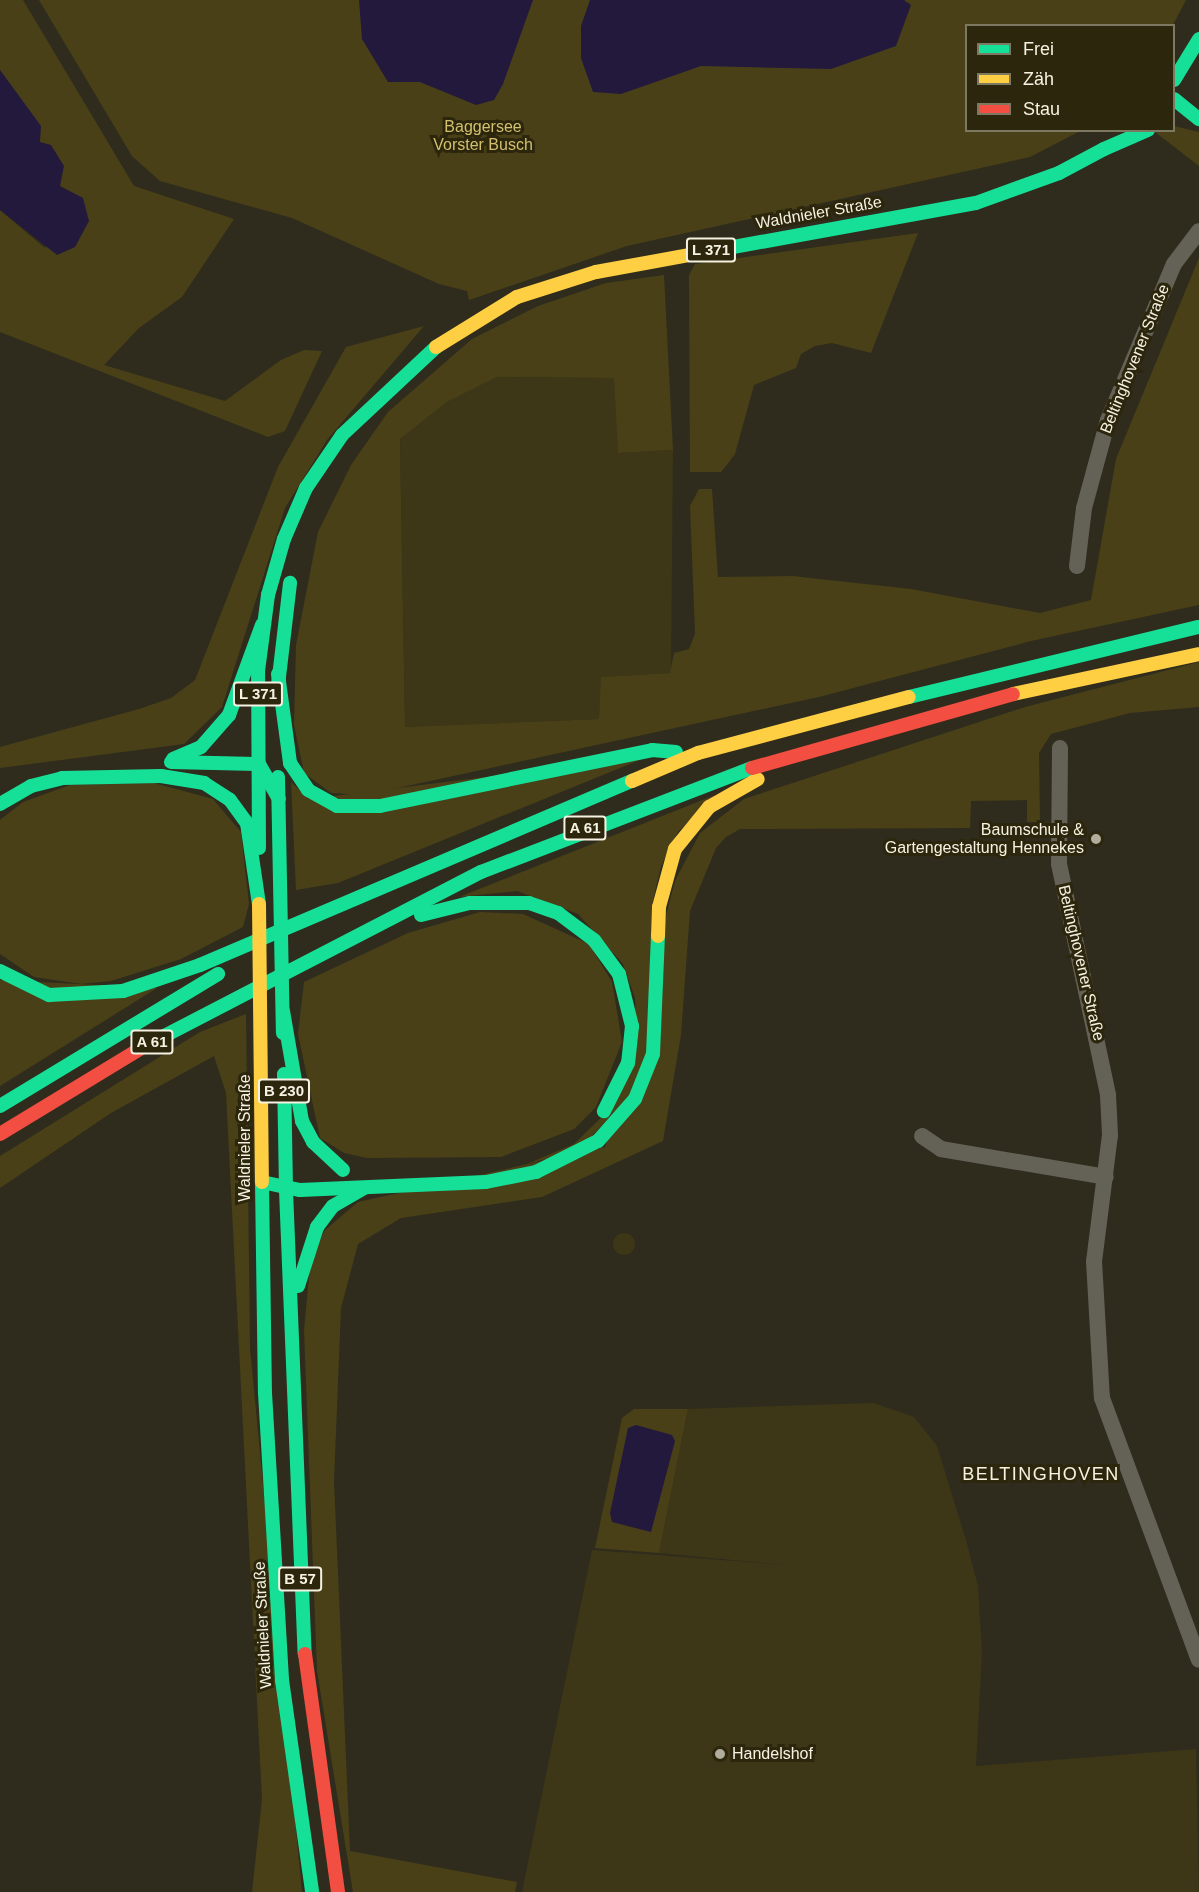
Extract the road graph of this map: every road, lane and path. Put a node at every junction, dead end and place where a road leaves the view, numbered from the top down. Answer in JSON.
{"nodes":[{"id":1,"x":1199,"y":39,"type":"edge"},
{"id":2,"x":1175,"y":78,"type":"edge"},
{"id":3,"x":1175,"y":81,"type":"edge"},
{"id":4,"x":1199,"y":99,"type":"edge"},
{"id":5,"x":1175,"y":101,"type":"edge"},
{"id":6,"x":1175,"y":120,"type":"edge"},
{"id":7,"x":1199,"y":121,"type":"edge"},
{"id":8,"x":1123,"y":132,"type":"edge"},
{"id":9,"x":1143,"y":132,"type":"edge"},
{"id":10,"x":1104,"y":149,"type":"junction"},
{"id":11,"x":1199,"y":231,"type":"edge"},
{"id":12,"x":366,"y":411,"type":"junction"},
{"id":13,"x":300,"y":544,"type":"dead end"},
{"id":14,"x":295,"y":563,"type":"dead end"},
{"id":15,"x":1077,"y":566,"type":"dead end"},
{"id":16,"x":262,"y":625,"type":"junction"},
{"id":17,"x":1199,"y":627,"type":"edge"},
{"id":18,"x":1199,"y":654,"type":"edge"},
{"id":19,"x":278,"y":674,"type":"junction"},
{"id":20,"x":872,"y":730,"type":"junction"},
{"id":21,"x":1060,"y":748,"type":"dead end"},
{"id":22,"x":698,"y":753,"type":"junction"},
{"id":23,"x":161,"y":762,"type":"junction"},
{"id":24,"x":259,"y":764,"type":"junction"},
{"id":25,"x":11,"y":778,"type":"dead end"},
{"id":26,"x":279,"y":799,"type":"junction"},
{"id":27,"x":0,"y":804,"type":"edge"},
{"id":28,"x":258,"y":888,"type":"junction"},
{"id":29,"x":333,"y":908,"type":"junction"},
{"id":30,"x":309,"y":957,"type":"junction"},
{"id":31,"x":282,"y":958,"type":"joint"},
{"id":32,"x":0,"y":971,"type":"edge"},
{"id":33,"x":259,"y":971,"type":"joint"},
{"id":34,"x":283,"y":1011,"type":"junction"},
{"id":35,"x":0,"y":1106,"type":"edge"},
{"id":36,"x":0,"y":1134,"type":"edge"},
{"id":37,"x":922,"y":1136,"type":"dead end"},
{"id":38,"x":410,"y":1169,"type":"dead end"},
{"id":39,"x":285,"y":1171,"type":"junction"},
{"id":40,"x":1106,"y":1177,"type":"junction"},
{"id":41,"x":262,"y":1182,"type":"junction"},
{"id":42,"x":370,"y":1186,"type":"junction"},
{"id":43,"x":286,"y":1190,"type":"junction"},
{"id":44,"x":289,"y":1355,"type":"junction"},
{"id":45,"x":1197,"y":1654,"type":"edge"},
{"id":46,"x":312,"y":1892,"type":"edge"},
{"id":47,"x":338,"y":1892,"type":"edge"}],
"edges":[{"from":1,"to":2,"type":"main road"},
{"from":3,"to":4,"type":"main road"},
{"from":5,"to":7,"type":"main road"},
{"from":6,"to":7,"type":"main road"},
{"from":8,"to":10,"type":"main road","name":"Waldnieler Straße","number":"L 371"},
{"from":9,"to":10,"type":"main road"},
{"from":10,"to":12,"type":"main road","name":"Waldnieler Straße","number":"L 371"},
{"from":11,"to":15,"type":"street","name":"Beltinghovener Straße"},
{"from":12,"to":13,"type":"main road","name":"Waldnieler Straße","number":"L 371"},
{"from":12,"to":16,"type":"main road","name":"Waldnieler Straße","number":"L 371"},
{"from":14,"to":19,"type":"main road","number":"L 371"},
{"from":16,"to":23,"type":"main road"},
{"from":16,"to":24,"type":"main road","name":"Waldnieler Straße","number":"L 371"},
{"from":17,"to":22,"type":"main road","number":"A 61"},
{"from":18,"to":20,"type":"main road","number":"A 61"},
{"from":19,"to":22,"type":"main road"},
{"from":19,"to":26,"type":"main road","number":"L 371"},
{"from":20,"to":30,"type":"main road","number":"A 61"},
{"from":20,"to":42,"type":"main road"},
{"from":21,"to":40,"type":"street","name":"Beltinghovener Straße"},
{"from":22,"to":29,"type":"main road","number":"A 61"},
{"from":23,"to":24,"type":"main road"},
{"from":23,"to":25,"type":"main road"},
{"from":24,"to":26,"type":"main road"},
{"from":24,"to":28,"type":"main road","name":"Waldnieler Straße","number":"L 371"},
{"from":26,"to":31,"type":"main road","number":"L 371"},
{"from":27,"to":28,"type":"main road"},
{"from":28,"to":33,"type":"main road","name":"Waldnieler Straße","number":"L 371"},
{"from":29,"to":32,"type":"main road"},
{"from":29,"to":35,"type":"main road","number":"A 61"},
{"from":30,"to":36,"type":"main road","number":"A 61"},
{"from":30,"to":38,"type":"main road"},
{"from":31,"to":34,"type":"main road","number":"B 230"},
{"from":33,"to":41,"type":"main road","name":"Waldnieler Straße","number":"B 230"},
{"from":34,"to":39,"type":"main road","number":"B 230"},
{"from":34,"to":39,"type":"main road"},
{"from":37,"to":40,"type":"street"},
{"from":39,"to":41,"type":"main road"},
{"from":39,"to":43,"type":"main road","number":"B 57"},
{"from":40,"to":45,"type":"street","name":"Beltinghovener Straße"},
{"from":41,"to":43,"type":"main road"},
{"from":41,"to":46,"type":"main road","name":"Waldnieler Straße","number":"B 57"},
{"from":42,"to":43,"type":"main road"},
{"from":42,"to":44,"type":"main road"},
{"from":43,"to":44,"type":"main road","number":"B 57"},
{"from":44,"to":47,"type":"main road","number":"B 57"}]}
